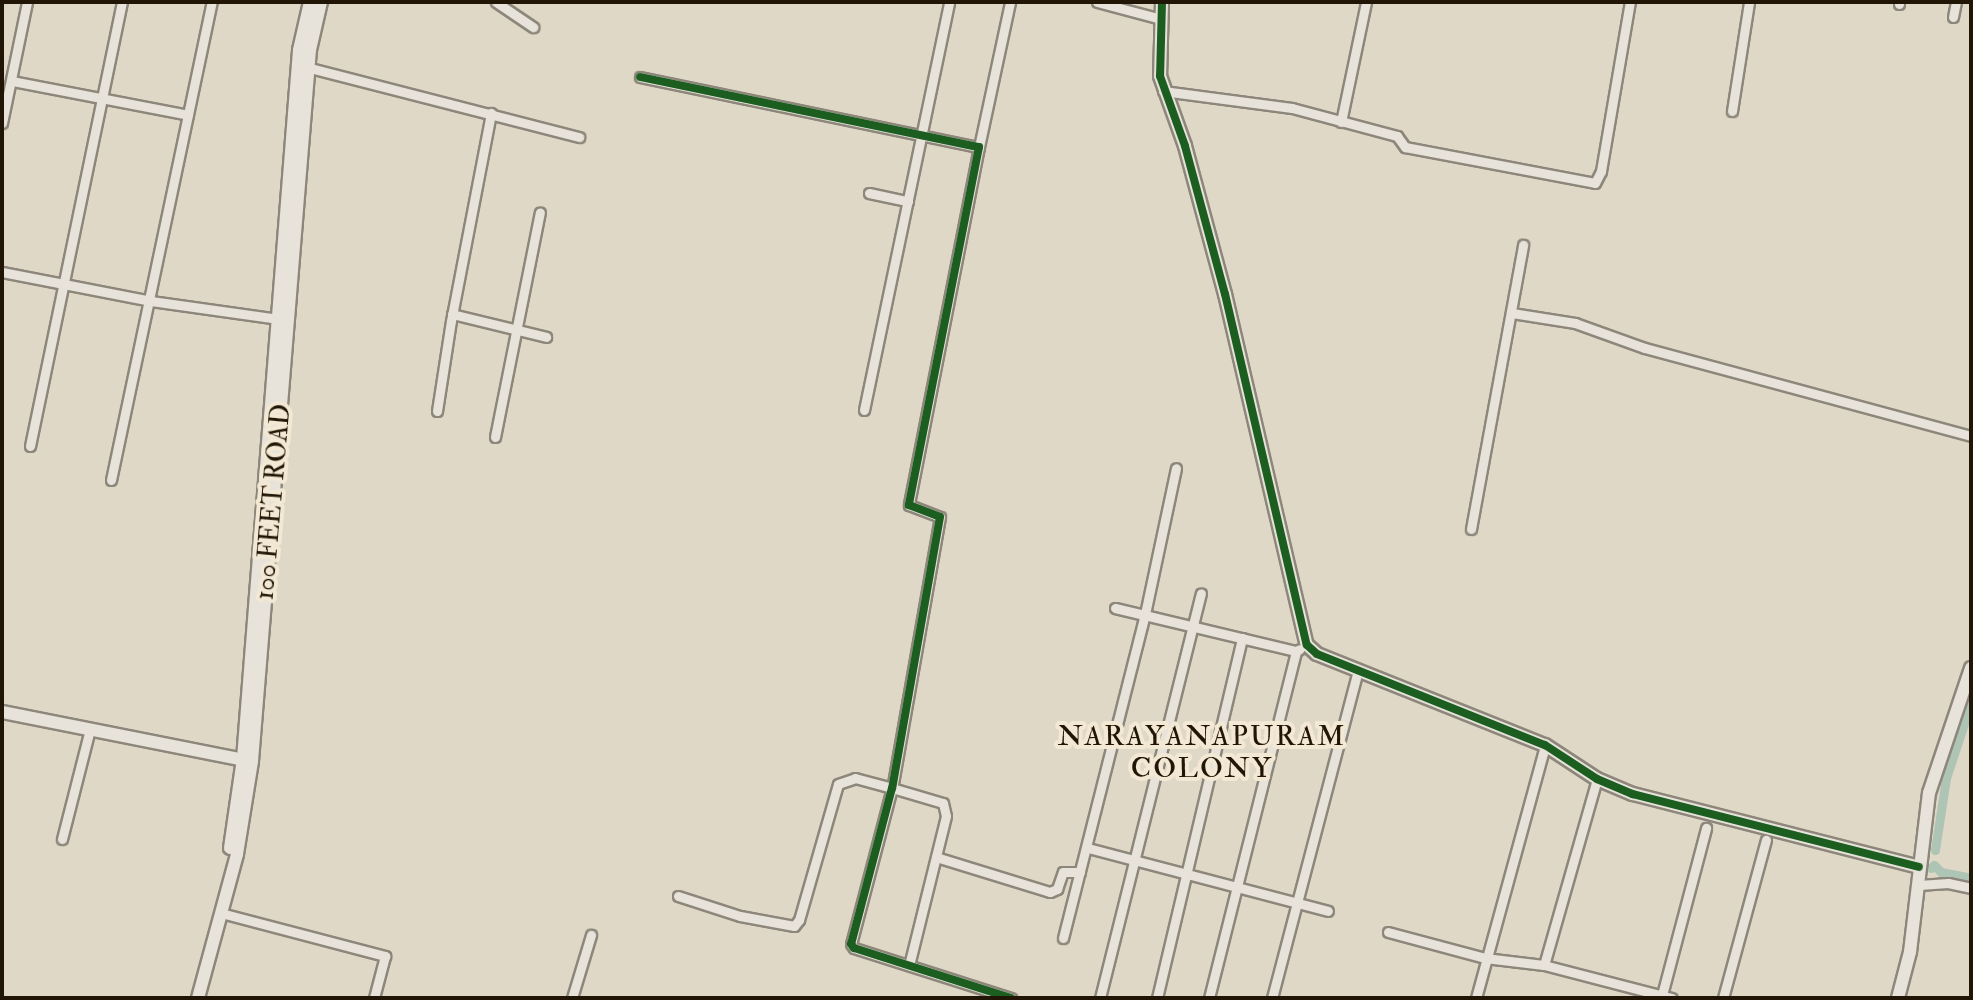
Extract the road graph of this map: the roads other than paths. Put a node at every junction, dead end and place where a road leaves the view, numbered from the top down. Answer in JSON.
{"nodes":[{"id":1,"x":27,"y":2,"type":"edge"},
{"id":2,"x":122,"y":2,"type":"edge"},
{"id":3,"x":212,"y":2,"type":"edge"},
{"id":4,"x":310,"y":2,"type":"edge"},
{"id":5,"x":321,"y":2,"type":"edge"},
{"id":6,"x":496,"y":2,"type":"edge"},
{"id":7,"x":949,"y":2,"type":"edge"},
{"id":8,"x":1010,"y":2,"type":"edge"},
{"id":9,"x":1097,"y":2,"type":"edge"},
{"id":10,"x":1162,"y":2,"type":"edge"},
{"id":11,"x":1366,"y":2,"type":"edge"},
{"id":12,"x":1630,"y":2,"type":"edge"},
{"id":13,"x":1749,"y":2,"type":"edge"},
{"id":14,"x":1956,"y":2,"type":"edge"},
{"id":15,"x":1953,"y":17,"type":"dead end"},
{"id":16,"x":1161,"y":19,"type":"junction"},
{"id":17,"x":533,"y":27,"type":"dead end"},
{"id":18,"x":310,"y":68,"type":"junction"},
{"id":19,"x":640,"y":77,"type":"dead end"},
{"id":20,"x":12,"y":81,"type":"junction"},
{"id":21,"x":1163,"y":91,"type":"junction"},
{"id":22,"x":101,"y":100,"type":"junction"},
{"id":23,"x":1732,"y":111,"type":"dead end"},
{"id":24,"x":491,"y":113,"type":"junction"},
{"id":25,"x":188,"y":115,"type":"junction"},
{"id":26,"x":1341,"y":122,"type":"junction"},
{"id":27,"x":2,"y":123,"type":"edge"},
{"id":28,"x":579,"y":137,"type":"dead end"},
{"id":29,"x":921,"y":137,"type":"junction"},
{"id":30,"x":979,"y":147,"type":"junction"},
{"id":31,"x":869,"y":193,"type":"dead end"},
{"id":32,"x":908,"y":201,"type":"junction"},
{"id":33,"x":540,"y":212,"type":"dead end"},
{"id":34,"x":1523,"y":245,"type":"dead end"},
{"id":35,"x":2,"y":272,"type":"edge"},
{"id":36,"x":61,"y":284,"type":"junction"},
{"id":37,"x":151,"y":301,"type":"junction"},
{"id":38,"x":1512,"y":313,"type":"junction"},
{"id":39,"x":452,"y":314,"type":"junction"},
{"id":40,"x":279,"y":319,"type":"junction"},
{"id":41,"x":516,"y":330,"type":"junction"},
{"id":42,"x":546,"y":337,"type":"dead end"},
{"id":43,"x":864,"y":410,"type":"dead end"},
{"id":44,"x":437,"y":411,"type":"dead end"},
{"id":45,"x":1971,"y":436,"type":"edge"},
{"id":46,"x":495,"y":437,"type":"dead end"},
{"id":47,"x":30,"y":446,"type":"dead end"},
{"id":48,"x":1176,"y":468,"type":"dead end"},
{"id":49,"x":111,"y":480,"type":"dead end"},
{"id":50,"x":1471,"y":529,"type":"dead end"},
{"id":51,"x":1201,"y":593,"type":"dead end"},
{"id":52,"x":1115,"y":608,"type":"dead end"},
{"id":53,"x":1145,"y":614,"type":"junction"},
{"id":54,"x":1193,"y":625,"type":"junction"},
{"id":55,"x":1242,"y":638,"type":"junction"},
{"id":56,"x":1302,"y":648,"type":"junction"},
{"id":57,"x":1971,"y":668,"type":"edge"},
{"id":58,"x":1358,"y":670,"type":"junction"},
{"id":59,"x":2,"y":712,"type":"edge"},
{"id":60,"x":90,"y":729,"type":"junction"},
{"id":61,"x":1545,"y":745,"type":"junction"},
{"id":62,"x":248,"y":760,"type":"junction"},
{"id":63,"x":1597,"y":779,"type":"junction"},
{"id":64,"x":892,"y":788,"type":"junction"},
{"id":65,"x":1706,"y":828,"type":"dead end"},
{"id":66,"x":62,"y":839,"type":"dead end"},
{"id":67,"x":1766,"y":840,"type":"dead end"},
{"id":68,"x":1088,"y":848,"type":"junction"},
{"id":69,"x":936,"y":857,"type":"junction"},
{"id":70,"x":1136,"y":860,"type":"junction"},
{"id":71,"x":1919,"y":867,"type":"junction"},
{"id":72,"x":1080,"y":872,"type":"junction"},
{"id":73,"x":1188,"y":874,"type":"junction"},
{"id":74,"x":1919,"y":885,"type":"junction"},
{"id":75,"x":1235,"y":886,"type":"junction"},
{"id":76,"x":1971,"y":888,"type":"edge"},
{"id":77,"x":678,"y":896,"type":"dead end"},
{"id":78,"x":1295,"y":902,"type":"junction"},
{"id":79,"x":1328,"y":911,"type":"dead end"},
{"id":80,"x":221,"y":913,"type":"junction"},
{"id":81,"x":1388,"y":932,"type":"dead end"},
{"id":82,"x":591,"y":935,"type":"dead end"},
{"id":83,"x":1063,"y":938,"type":"dead end"},
{"id":84,"x":1485,"y":958,"type":"junction"},
{"id":85,"x":1544,"y":965,"type":"junction"},
{"id":86,"x":909,"y":966,"type":"junction"},
{"id":87,"x":1667,"y":997,"type":"edge"},
{"id":88,"x":190,"y":998,"type":"edge"},
{"id":89,"x":198,"y":998,"type":"edge"},
{"id":90,"x":374,"y":998,"type":"edge"},
{"id":91,"x":572,"y":998,"type":"edge"},
{"id":92,"x":1011,"y":998,"type":"edge"},
{"id":93,"x":1100,"y":998,"type":"edge"},
{"id":94,"x":1157,"y":998,"type":"edge"},
{"id":95,"x":1209,"y":998,"type":"edge"},
{"id":96,"x":1272,"y":998,"type":"edge"},
{"id":97,"x":1476,"y":998,"type":"edge"},
{"id":98,"x":1723,"y":998,"type":"edge"},
{"id":99,"x":1898,"y":998,"type":"edge"}],
"edges":[{"from":1,"to":20,"type":"street"},
{"from":2,"to":22,"type":"street"},
{"from":3,"to":25,"type":"street"},
{"from":4,"to":40,"type":"street","name":"100 FEET ROAD"},
{"from":5,"to":18,"type":"street","name":"100 FEET ROAD"},
{"from":6,"to":17,"type":"street"},
{"from":7,"to":29,"type":"street"},
{"from":8,"to":30,"type":"street"},
{"from":9,"to":16,"type":"street"},
{"from":10,"to":16,"type":"street"},
{"from":11,"to":26,"type":"street"},
{"from":12,"to":26,"type":"street"},
{"from":13,"to":23,"type":"street"},
{"from":14,"to":15,"type":"street"},
{"from":16,"to":21,"type":"street"},
{"from":18,"to":24,"type":"street"},
{"from":18,"to":62,"type":"street","name":"100 FEET ROAD"},
{"from":19,"to":29,"type":"street"},
{"from":20,"to":22,"type":"street"},
{"from":20,"to":27,"type":"street"},
{"from":21,"to":26,"type":"street"},
{"from":21,"to":56,"type":"street"},
{"from":22,"to":25,"type":"street"},
{"from":22,"to":36,"type":"street"},
{"from":24,"to":28,"type":"street"},
{"from":24,"to":39,"type":"street"},
{"from":25,"to":37,"type":"street"},
{"from":29,"to":30,"type":"street"},
{"from":29,"to":32,"type":"street"},
{"from":30,"to":64,"type":"street"},
{"from":31,"to":32,"type":"street"},
{"from":32,"to":43,"type":"street"},
{"from":33,"to":41,"type":"street"},
{"from":34,"to":38,"type":"street"},
{"from":35,"to":36,"type":"street"},
{"from":36,"to":37,"type":"street"},
{"from":36,"to":47,"type":"street"},
{"from":37,"to":40,"type":"street"},
{"from":37,"to":49,"type":"street"},
{"from":38,"to":45,"type":"street"},
{"from":38,"to":50,"type":"street"},
{"from":39,"to":41,"type":"street"},
{"from":39,"to":44,"type":"street"},
{"from":40,"to":62,"type":"street","name":"100 FEET ROAD"},
{"from":41,"to":42,"type":"street"},
{"from":41,"to":46,"type":"street"},
{"from":48,"to":53,"type":"street"},
{"from":51,"to":54,"type":"street"},
{"from":52,"to":53,"type":"street"},
{"from":53,"to":54,"type":"street"},
{"from":53,"to":68,"type":"street"},
{"from":54,"to":55,"type":"street"},
{"from":54,"to":70,"type":"street"},
{"from":55,"to":56,"type":"street"},
{"from":55,"to":73,"type":"street"},
{"from":56,"to":58,"type":"street"},
{"from":56,"to":75,"type":"street"},
{"from":57,"to":71,"type":"street"},
{"from":58,"to":61,"type":"street"},
{"from":58,"to":78,"type":"street"},
{"from":59,"to":60,"type":"street"},
{"from":60,"to":62,"type":"street"},
{"from":60,"to":66,"type":"street"},
{"from":61,"to":63,"type":"street"},
{"from":61,"to":84,"type":"street"},
{"from":62,"to":80,"type":"street","name":"100 FEET ROAD"},
{"from":62,"to":88,"type":"street","name":"100 FEET ROAD"},
{"from":63,"to":71,"type":"street"},
{"from":63,"to":85,"type":"street"},
{"from":64,"to":69,"type":"street"},
{"from":64,"to":77,"type":"street"},
{"from":64,"to":86,"type":"street"},
{"from":65,"to":87,"type":"street"},
{"from":67,"to":98,"type":"street"},
{"from":68,"to":70,"type":"street"},
{"from":68,"to":72,"type":"street"},
{"from":69,"to":72,"type":"street"},
{"from":69,"to":86,"type":"street"},
{"from":70,"to":73,"type":"street"},
{"from":70,"to":93,"type":"street"},
{"from":71,"to":74,"type":"street"},
{"from":72,"to":83,"type":"street"},
{"from":73,"to":75,"type":"street"},
{"from":73,"to":94,"type":"street"},
{"from":74,"to":76,"type":"street"},
{"from":74,"to":99,"type":"street"},
{"from":75,"to":78,"type":"street"},
{"from":75,"to":95,"type":"street"},
{"from":78,"to":79,"type":"street"},
{"from":78,"to":96,"type":"street"},
{"from":80,"to":89,"type":"street","name":"100 FEET ROAD"},
{"from":80,"to":90,"type":"street"},
{"from":81,"to":84,"type":"street"},
{"from":82,"to":91,"type":"street"},
{"from":84,"to":85,"type":"street"},
{"from":84,"to":97,"type":"street"},
{"from":85,"to":87,"type":"street"},
{"from":86,"to":92,"type":"street"}]}
